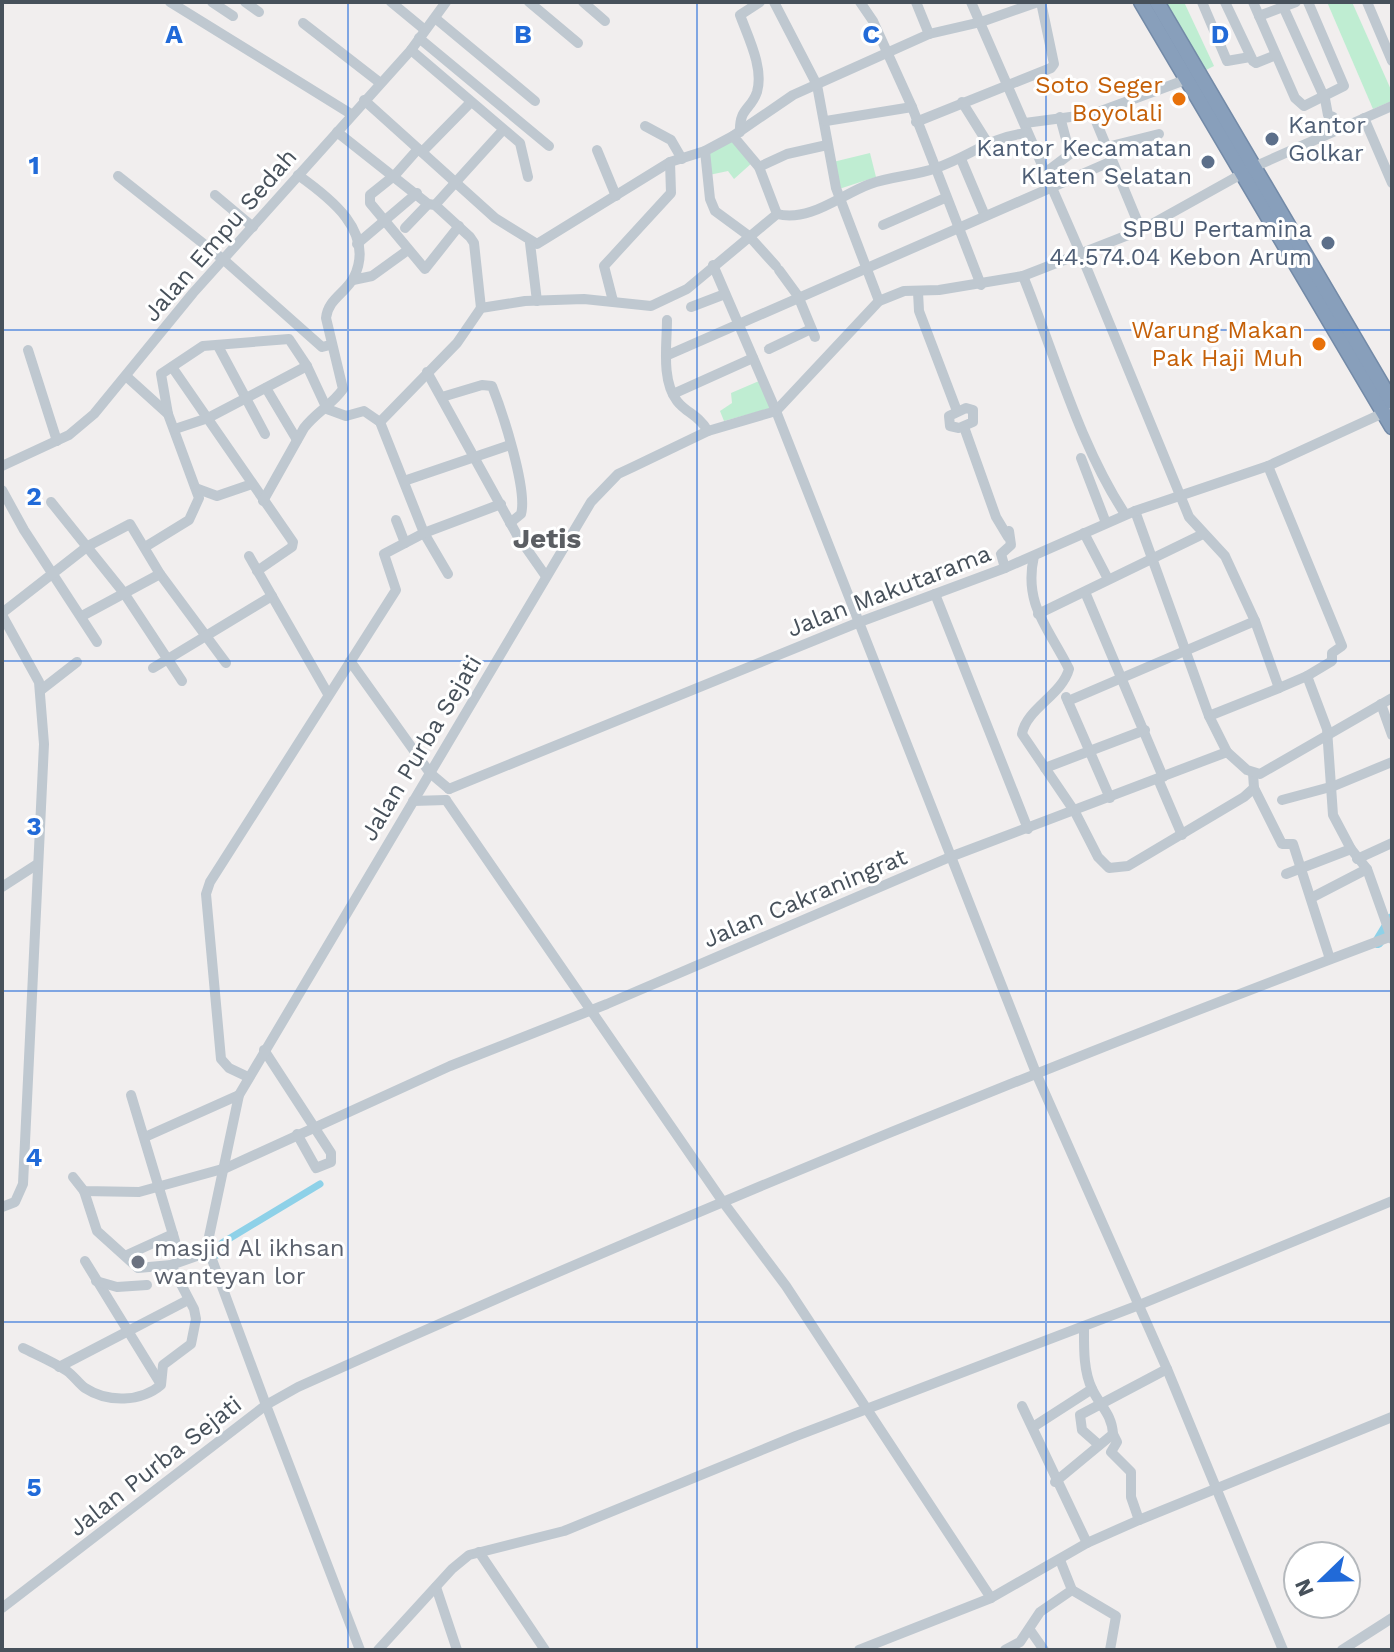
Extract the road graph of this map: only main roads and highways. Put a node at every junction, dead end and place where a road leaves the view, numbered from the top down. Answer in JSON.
{"nodes":[{"id":1,"x":1141,"y":2,"type":"edge"},
{"id":2,"x":1157,"y":2,"type":"edge"},
{"id":3,"x":1390,"y":413,"type":"edge"}],
"edges":[{"from":1,"to":3,"type":"highway"},
{"from":2,"to":3,"type":"highway"}]}
